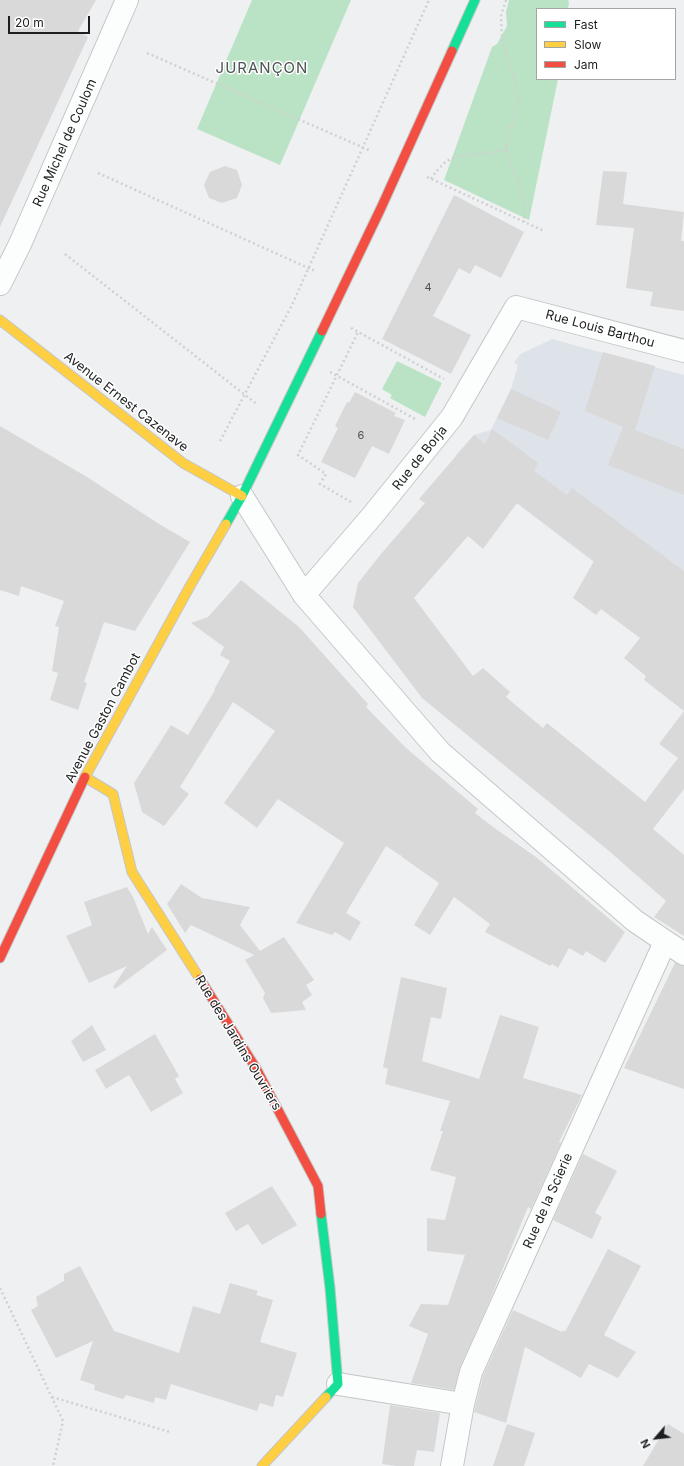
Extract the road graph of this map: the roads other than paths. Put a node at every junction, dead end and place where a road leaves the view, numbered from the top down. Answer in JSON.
{"nodes":[{"id":1,"x":127,"y":0,"type":"edge"},
{"id":2,"x":475,"y":0,"type":"edge"},
{"id":3,"x":0,"y":284,"type":"edge"},
{"id":4,"x":516,"y":307,"type":"joint"},
{"id":5,"x":0,"y":320,"type":"edge"},
{"id":6,"x":684,"y":351,"type":"edge"},
{"id":7,"x":242,"y":496,"type":"junction"},
{"id":8,"x":304,"y":595,"type":"junction"},
{"id":9,"x":85,"y":777,"type":"junction"},
{"id":10,"x":664,"y":942,"type":"junction"},
{"id":11,"x":684,"y":954,"type":"edge"},
{"id":12,"x":0,"y":958,"type":"edge"},
{"id":13,"x":338,"y":1384,"type":"junction"},
{"id":14,"x":463,"y":1404,"type":"junction"},
{"id":15,"x":262,"y":1466,"type":"edge"},
{"id":16,"x":452,"y":1466,"type":"edge"}],
"edges":[{"from":1,"to":3,"type":"street","name":"Rue Michel de Coulom"},
{"from":2,"to":7,"type":"street","name":"Avenue Gaston Cambot"},
{"from":4,"to":6,"type":"street","name":"Rue Louis Barthou"},
{"from":4,"to":8,"type":"street","name":"Rue de Borja"},
{"from":5,"to":7,"type":"street","name":"Avenue Ernest Cazenave"},
{"from":7,"to":8,"type":"street"},
{"from":7,"to":9,"type":"street","name":"Avenue Gaston Cambot"},
{"from":8,"to":10,"type":"street"},
{"from":9,"to":12,"type":"street","name":"Avenue Gaston Cambot"},
{"from":9,"to":13,"type":"street","name":"Rue des Jardins Ouvriers"},
{"from":10,"to":11,"type":"street"},
{"from":10,"to":14,"type":"street","name":"Rue de la Scierie"},
{"from":13,"to":14,"type":"street"},
{"from":13,"to":15,"type":"street"},
{"from":14,"to":16,"type":"street","name":"Rue de la Scierie"}]}
